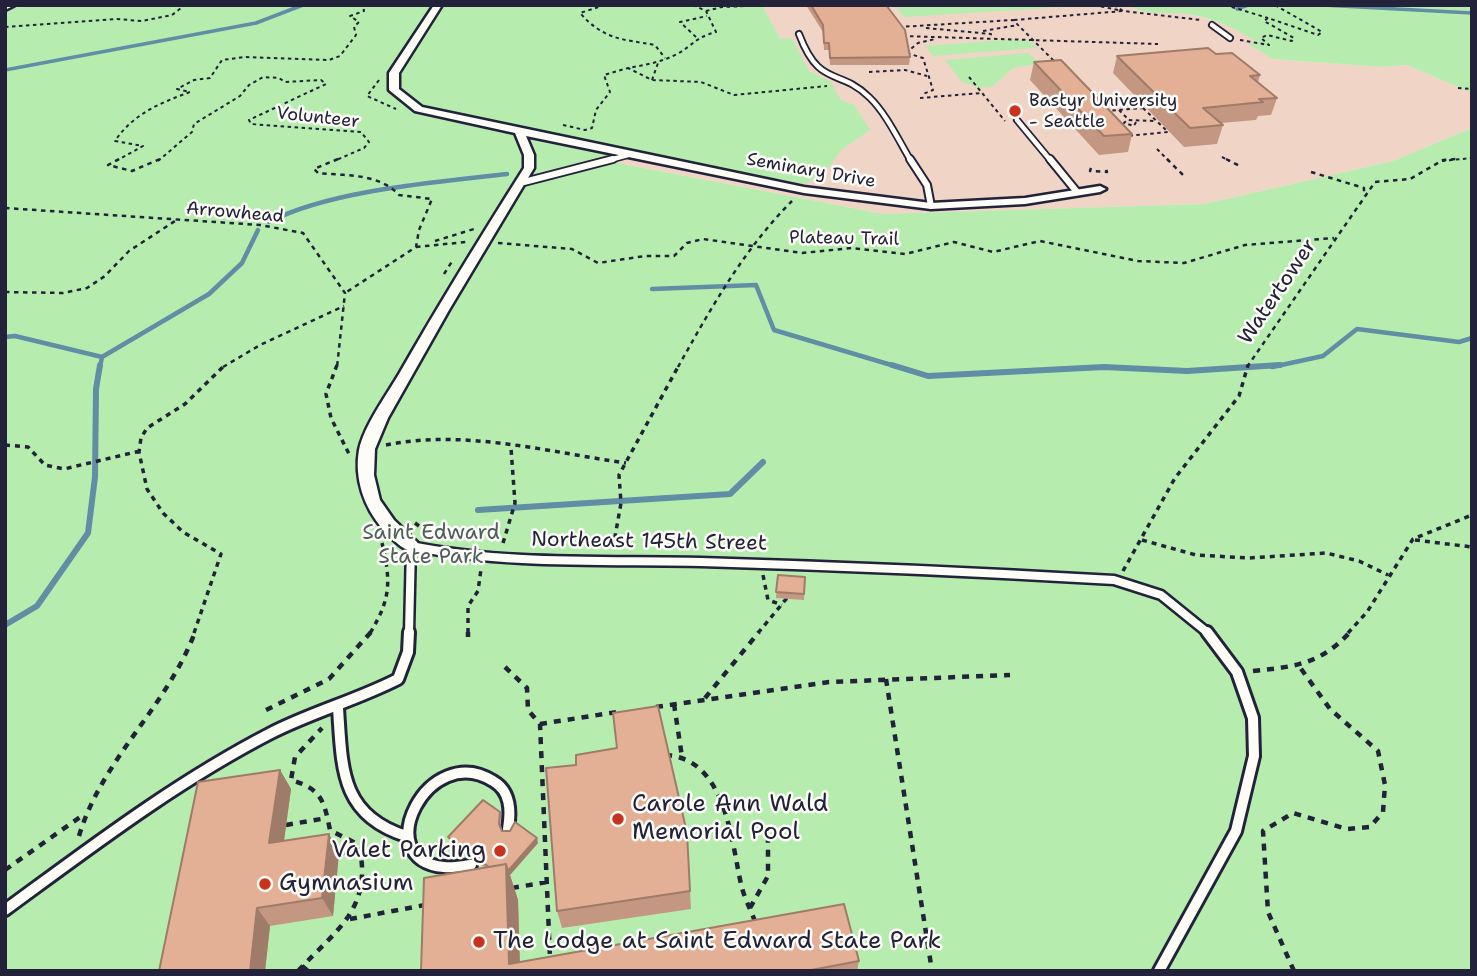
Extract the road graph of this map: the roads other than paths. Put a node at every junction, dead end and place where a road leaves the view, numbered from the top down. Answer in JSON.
{"nodes":[{"id":1,"x":438,"y":5,"type":"edge"},
{"id":2,"x":1212,"y":25,"type":"road end"},
{"id":3,"x":799,"y":34,"type":"dead end"},
{"id":4,"x":1232,"y":40,"type":"road end"},
{"id":5,"x":1017,"y":120,"type":"dead end"},
{"id":6,"x":519,"y":131,"type":"junction"},
{"id":7,"x":628,"y":155,"type":"junction"},
{"id":8,"x":524,"y":182,"type":"junction"},
{"id":9,"x":1100,"y":189,"type":"dead end"},
{"id":10,"x":1077,"y":192,"type":"junction"},
{"id":11,"x":931,"y":206,"type":"junction"},
{"id":12,"x":411,"y":546,"type":"junction"},
{"id":13,"x":338,"y":708,"type":"junction"},
{"id":14,"x":508,"y":829,"type":"edge"},
{"id":15,"x":407,"y":836,"type":"junction"},
{"id":16,"x":471,"y":864,"type":"dead end"},
{"id":17,"x":5,"y":910,"type":"edge"},
{"id":18,"x":1159,"y":971,"type":"edge"}],
"edges":[{"from":1,"to":6,"type":"street"},
{"from":2,"to":4,"type":"lane"},
{"from":3,"to":11,"type":"lane"},
{"from":5,"to":10,"type":"lane"},
{"from":6,"to":7,"type":"street","name":"Seminary Drive"},
{"from":6,"to":8,"type":"street"},
{"from":7,"to":8,"type":"lane"},
{"from":7,"to":11,"type":"street","name":"Seminary Drive"},
{"from":8,"to":12,"type":"street"},
{"from":9,"to":10,"type":"street","name":"Seminary Drive"},
{"from":10,"to":11,"type":"street","name":"Seminary Drive"},
{"from":12,"to":13,"type":"lane"},
{"from":12,"to":18,"type":"lane","name":"Northeast 145th Street"},
{"from":13,"to":15,"type":"lane"},
{"from":13,"to":17,"type":"lane"},
{"from":14,"to":15,"type":"lane"},
{"from":15,"to":16,"type":"lane"}]}
